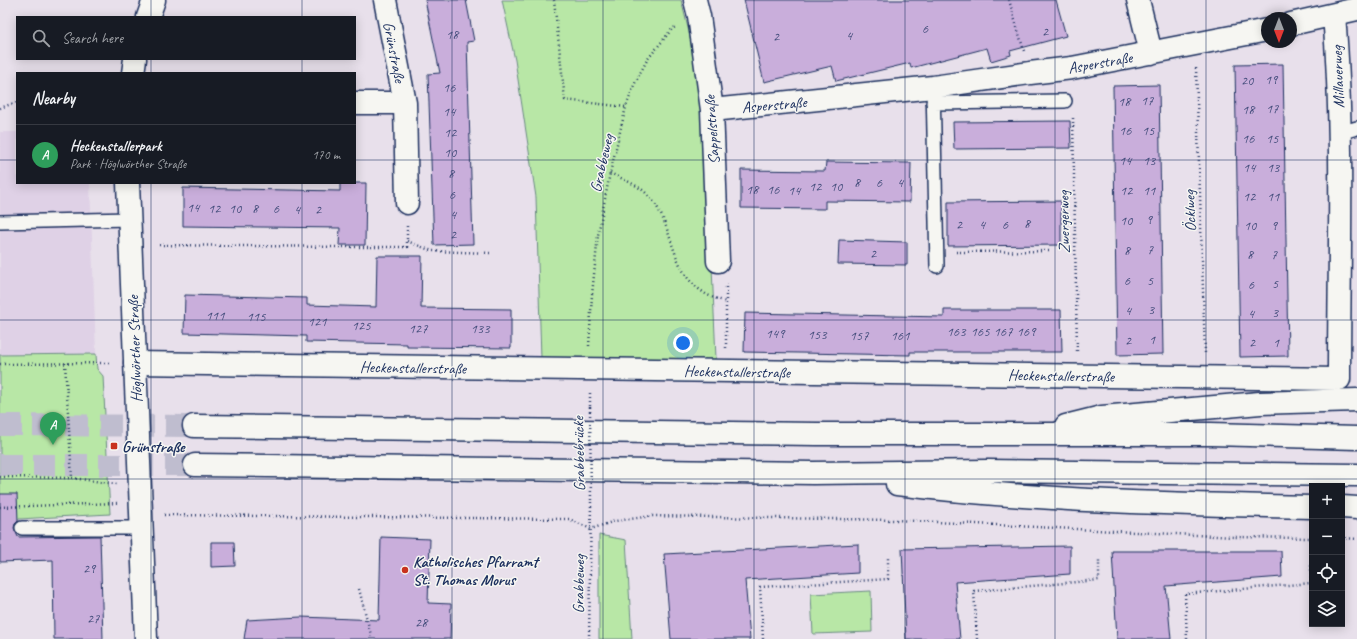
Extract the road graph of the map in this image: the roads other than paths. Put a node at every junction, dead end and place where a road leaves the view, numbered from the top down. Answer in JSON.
{"nodes":[{"id":1,"x":154,"y":0,"type":"edge"},
{"id":2,"x":385,"y":0,"type":"edge"},
{"id":3,"x":1138,"y":0,"type":"edge"},
{"id":4,"x":697,"y":8,"type":"edge"},
{"id":5,"x":1357,"y":9,"type":"edge"},
{"id":6,"x":1334,"y":15,"type":"junction"},
{"id":7,"x":148,"y":16,"type":"edge"},
{"id":8,"x":1297,"y":23,"type":"edge"},
{"id":9,"x":1261,"y":31,"type":"edge"},
{"id":10,"x":1151,"y":53,"type":"junction"},
{"id":11,"x":135,"y":60,"type":"edge"},
{"id":12,"x":133,"y":72,"type":"edge"},
{"id":13,"x":933,"y":95,"type":"junction"},
{"id":14,"x":1065,"y":101,"type":"dead end"},
{"id":15,"x":356,"y":102,"type":"edge"},
{"id":16,"x":405,"y":104,"type":"junction"},
{"id":17,"x":712,"y":110,"type":"junction"},
{"id":18,"x":1348,"y":131,"type":"edge"},
{"id":19,"x":128,"y":184,"type":"edge"},
{"id":20,"x":407,"y":203,"type":"road end"},
{"id":21,"x":129,"y":220,"type":"junction"},
{"id":22,"x":0,"y":222,"type":"edge"},
{"id":23,"x":718,"y":261,"type":"road end"},
{"id":24,"x":937,"y":266,"type":"dead end"},
{"id":25,"x":135,"y":363,"type":"junction"},
{"id":26,"x":1340,"y":379,"type":"joint"},
{"id":27,"x":1357,"y":400,"type":"edge"},
{"id":28,"x":194,"y":426,"type":"tunnel mouth"},
{"id":29,"x":1031,"y":435,"type":"junction"},
{"id":30,"x":1357,"y":438,"type":"edge"},
{"id":31,"x":195,"y":466,"type":"tunnel mouth"},
{"id":32,"x":813,"y":473,"type":"junction"},
{"id":33,"x":1357,"y":475,"type":"edge"},
{"id":34,"x":1309,"y":507,"type":"edge"},
{"id":35,"x":1345,"y":507,"type":"edge"},
{"id":36,"x":1357,"y":508,"type":"edge"},
{"id":37,"x":148,"y":519,"type":"junction"},
{"id":38,"x":22,"y":528,"type":"dead end"},
{"id":39,"x":146,"y":639,"type":"edge"}],
"edges":[{"from":1,"to":7,"type":"main road"},
{"from":2,"to":16,"type":"main road","name":"Grünstraße"},
{"from":3,"to":10,"type":"main road"},
{"from":4,"to":17,"type":"main road","name":"Sappelstraße"},
{"from":5,"to":6,"type":"main road"},
{"from":6,"to":8,"type":"main road"},
{"from":6,"to":18,"type":"main road","name":"Millauerweg"},
{"from":9,"to":10,"type":"main road","name":"Asperstraße"},
{"from":10,"to":13,"type":"main road","name":"Asperstraße"},
{"from":11,"to":12,"type":"main road"},
{"from":13,"to":14,"type":"lane"},
{"from":13,"to":17,"type":"main road","name":"Asperstraße"},
{"from":13,"to":24,"type":"lane"},
{"from":15,"to":16,"type":"main road","name":"Grünstraße"},
{"from":16,"to":20,"type":"main road","name":"Grünstraße"},
{"from":17,"to":23,"type":"main road","name":"Sappelstraße"},
{"from":18,"to":26,"type":"main road","name":"Millauerweg"},
{"from":19,"to":21,"type":"main road","name":"Höglwörther Straße"},
{"from":21,"to":22,"type":"lane"},
{"from":21,"to":25,"type":"main road","name":"Höglwörther Straße"},
{"from":25,"to":26,"type":"main road","name":"Heckenstallerstraße"},
{"from":25,"to":37,"type":"main road","name":"Höglwörther Straße"},
{"from":27,"to":29,"type":"main road"},
{"from":28,"to":29,"type":"main road"},
{"from":29,"to":30,"type":"main road"},
{"from":31,"to":32,"type":"main road"},
{"from":32,"to":33,"type":"main road"},
{"from":32,"to":34,"type":"main road"},
{"from":35,"to":36,"type":"main road"},
{"from":37,"to":38,"type":"lane"},
{"from":37,"to":39,"type":"main road","name":"Höglwörther Straße"}]}
